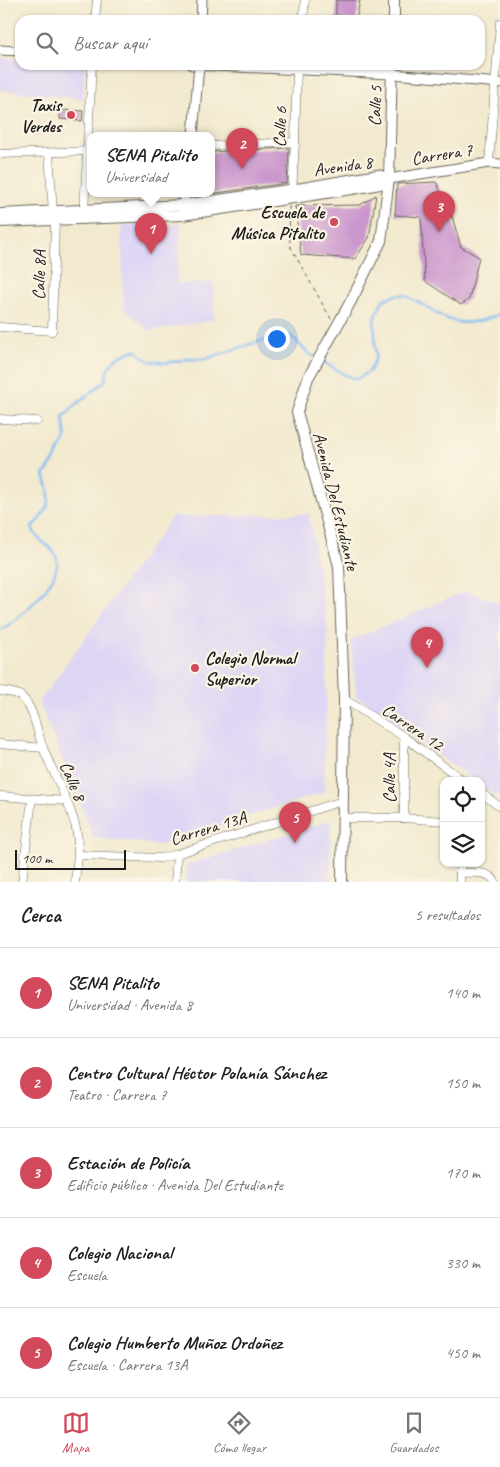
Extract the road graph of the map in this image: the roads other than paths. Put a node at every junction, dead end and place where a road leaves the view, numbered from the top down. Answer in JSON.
{"nodes":[{"id":1,"x":97,"y":0,"type":"edge"},
{"id":2,"x":202,"y":0,"type":"edge"},
{"id":3,"x":305,"y":0,"type":"edge"},
{"id":4,"x":394,"y":0,"type":"edge"},
{"id":5,"x":96,"y":15,"type":"edge"},
{"id":6,"x":201,"y":15,"type":"edge"},
{"id":7,"x":303,"y":15,"type":"edge"},
{"id":8,"x":394,"y":15,"type":"edge"},
{"id":9,"x":500,"y":23,"type":"edge"},
{"id":10,"x":0,"y":50,"type":"edge"},
{"id":11,"x":15,"y":51,"type":"edge"},
{"id":12,"x":92,"y":70,"type":"edge"},
{"id":13,"x":199,"y":70,"type":"edge"},
{"id":14,"x":297,"y":70,"type":"edge"},
{"id":15,"x":392,"y":70,"type":"edge"},
{"id":16,"x":498,"y":83,"type":"edge"},
{"id":17,"x":90,"y":132,"type":"edge"},
{"id":18,"x":193,"y":132,"type":"edge"},
{"id":19,"x":295,"y":142,"type":"junction"},
{"id":20,"x":215,"y":146,"type":"edge"},
{"id":21,"x":87,"y":151,"type":"edge"},
{"id":22,"x":50,"y":153,"type":"junction"},
{"id":23,"x":0,"y":154,"type":"edge"},
{"id":24,"x":489,"y":163,"type":"junction"},
{"id":25,"x":500,"y":164,"type":"edge"},
{"id":26,"x":87,"y":175,"type":"edge"},
{"id":27,"x":389,"y":179,"type":"junction"},
{"id":28,"x":291,"y":195,"type":"junction"},
{"id":29,"x":185,"y":197,"type":"edge"},
{"id":30,"x":183,"y":210,"type":"junction"},
{"id":31,"x":84,"y":211,"type":"junction"},
{"id":32,"x":0,"y":214,"type":"edge"},
{"id":33,"x":54,"y":217,"type":"junction"},
{"id":34,"x":0,"y":222,"type":"edge"},
{"id":35,"x":0,"y":327,"type":"edge"},
{"id":36,"x":0,"y":419,"type":"edge"},
{"id":37,"x":37,"y":421,"type":"dead end"},
{"id":38,"x":0,"y":691,"type":"edge"},
{"id":39,"x":344,"y":699,"type":"junction"},
{"id":40,"x":404,"y":737,"type":"junction"},
{"id":41,"x":0,"y":744,"type":"edge"},
{"id":42,"x":43,"y":748,"type":"junction"},
{"id":43,"x":457,"y":777,"type":"edge"},
{"id":44,"x":0,"y":796,"type":"edge"},
{"id":45,"x":485,"y":796,"type":"edge"},
{"id":46,"x":32,"y":800,"type":"junction"},
{"id":47,"x":342,"y":801,"type":"junction"},
{"id":48,"x":66,"y":802,"type":"junction"},
{"id":49,"x":500,"y":807,"type":"edge"},
{"id":50,"x":343,"y":818,"type":"junction"},
{"id":51,"x":404,"y":818,"type":"junction"},
{"id":52,"x":440,"y":821,"type":"edge"},
{"id":53,"x":79,"y":854,"type":"junction"},
{"id":54,"x":177,"y":854,"type":"junction"},
{"id":55,"x":460,"y":867,"type":"edge"},
{"id":56,"x":460,"y":872,"type":"junction"},
{"id":57,"x":22,"y":882,"type":"edge"},
{"id":58,"x":75,"y":882,"type":"edge"},
{"id":59,"x":175,"y":882,"type":"edge"},
{"id":60,"x":342,"y":882,"type":"edge"},
{"id":61,"x":460,"y":882,"type":"edge"},
{"id":62,"x":496,"y":882,"type":"edge"}],
"edges":[{"from":1,"to":5,"type":"street"},
{"from":2,"to":6,"type":"street"},
{"from":3,"to":7,"type":"street"},
{"from":4,"to":8,"type":"main road"},
{"from":9,"to":16,"type":"street"},
{"from":10,"to":11,"type":"street"},
{"from":12,"to":17,"type":"street"},
{"from":13,"to":18,"type":"street"},
{"from":14,"to":19,"type":"street","name":"Calle 6"},
{"from":15,"to":16,"type":"street"},
{"from":15,"to":27,"type":"main road","name":"Calle 5"},
{"from":16,"to":24,"type":"street"},
{"from":19,"to":20,"type":"street"},
{"from":19,"to":28,"type":"street","name":"Calle 6"},
{"from":21,"to":22,"type":"street"},
{"from":22,"to":23,"type":"street"},
{"from":22,"to":33,"type":"street","name":"Calle 8A"},
{"from":24,"to":25,"type":"street","name":"Carrera 7"},
{"from":24,"to":27,"type":"street","name":"Carrera 7"},
{"from":26,"to":31,"type":"street"},
{"from":27,"to":28,"type":"main road","name":"Avenida 8"},
{"from":27,"to":39,"type":"main road","name":"Avenida Del Estudiante"},
{"from":28,"to":30,"type":"main road","name":"Avenida 8"},
{"from":29,"to":30,"type":"street"},
{"from":30,"to":31,"type":"main road","name":"Avenida 8"},
{"from":30,"to":33,"type":"main road","name":"Avenida 8"},
{"from":31,"to":33,"type":"main road","name":"Avenida 8"},
{"from":32,"to":33,"type":"main road","name":"Avenida 8"},
{"from":33,"to":34,"type":"main road","name":"Avenida 8"},
{"from":33,"to":35,"type":"street","name":"Calle 8A"},
{"from":36,"to":37,"type":"street"},
{"from":38,"to":42,"type":"street","name":"Calle 8"},
{"from":39,"to":40,"type":"street","name":"Carrera 12"},
{"from":39,"to":47,"type":"main road","name":"Avenida Del Estudiante"},
{"from":40,"to":43,"type":"street","name":"Carrera 12"},
{"from":40,"to":51,"type":"street","name":"Calle 4A"},
{"from":41,"to":42,"type":"street"},
{"from":42,"to":48,"type":"street","name":"Calle 8"},
{"from":44,"to":46,"type":"street"},
{"from":45,"to":49,"type":"street"},
{"from":46,"to":48,"type":"street"},
{"from":46,"to":57,"type":"street"},
{"from":47,"to":50,"type":"main road","name":"Avenida Del Estudiante"},
{"from":47,"to":54,"type":"street","name":"Carrera 13A"},
{"from":48,"to":53,"type":"street","name":"Calle 8"},
{"from":50,"to":51,"type":"street"},
{"from":50,"to":60,"type":"main road","name":"Avenida Del Estudiante"},
{"from":51,"to":52,"type":"street"},
{"from":53,"to":54,"type":"street","name":"Carrera 13A"},
{"from":53,"to":58,"type":"street","name":"Calle 8"},
{"from":54,"to":59,"type":"street"},
{"from":55,"to":56,"type":"street"},
{"from":56,"to":61,"type":"street"},
{"from":56,"to":62,"type":"street"}]}
